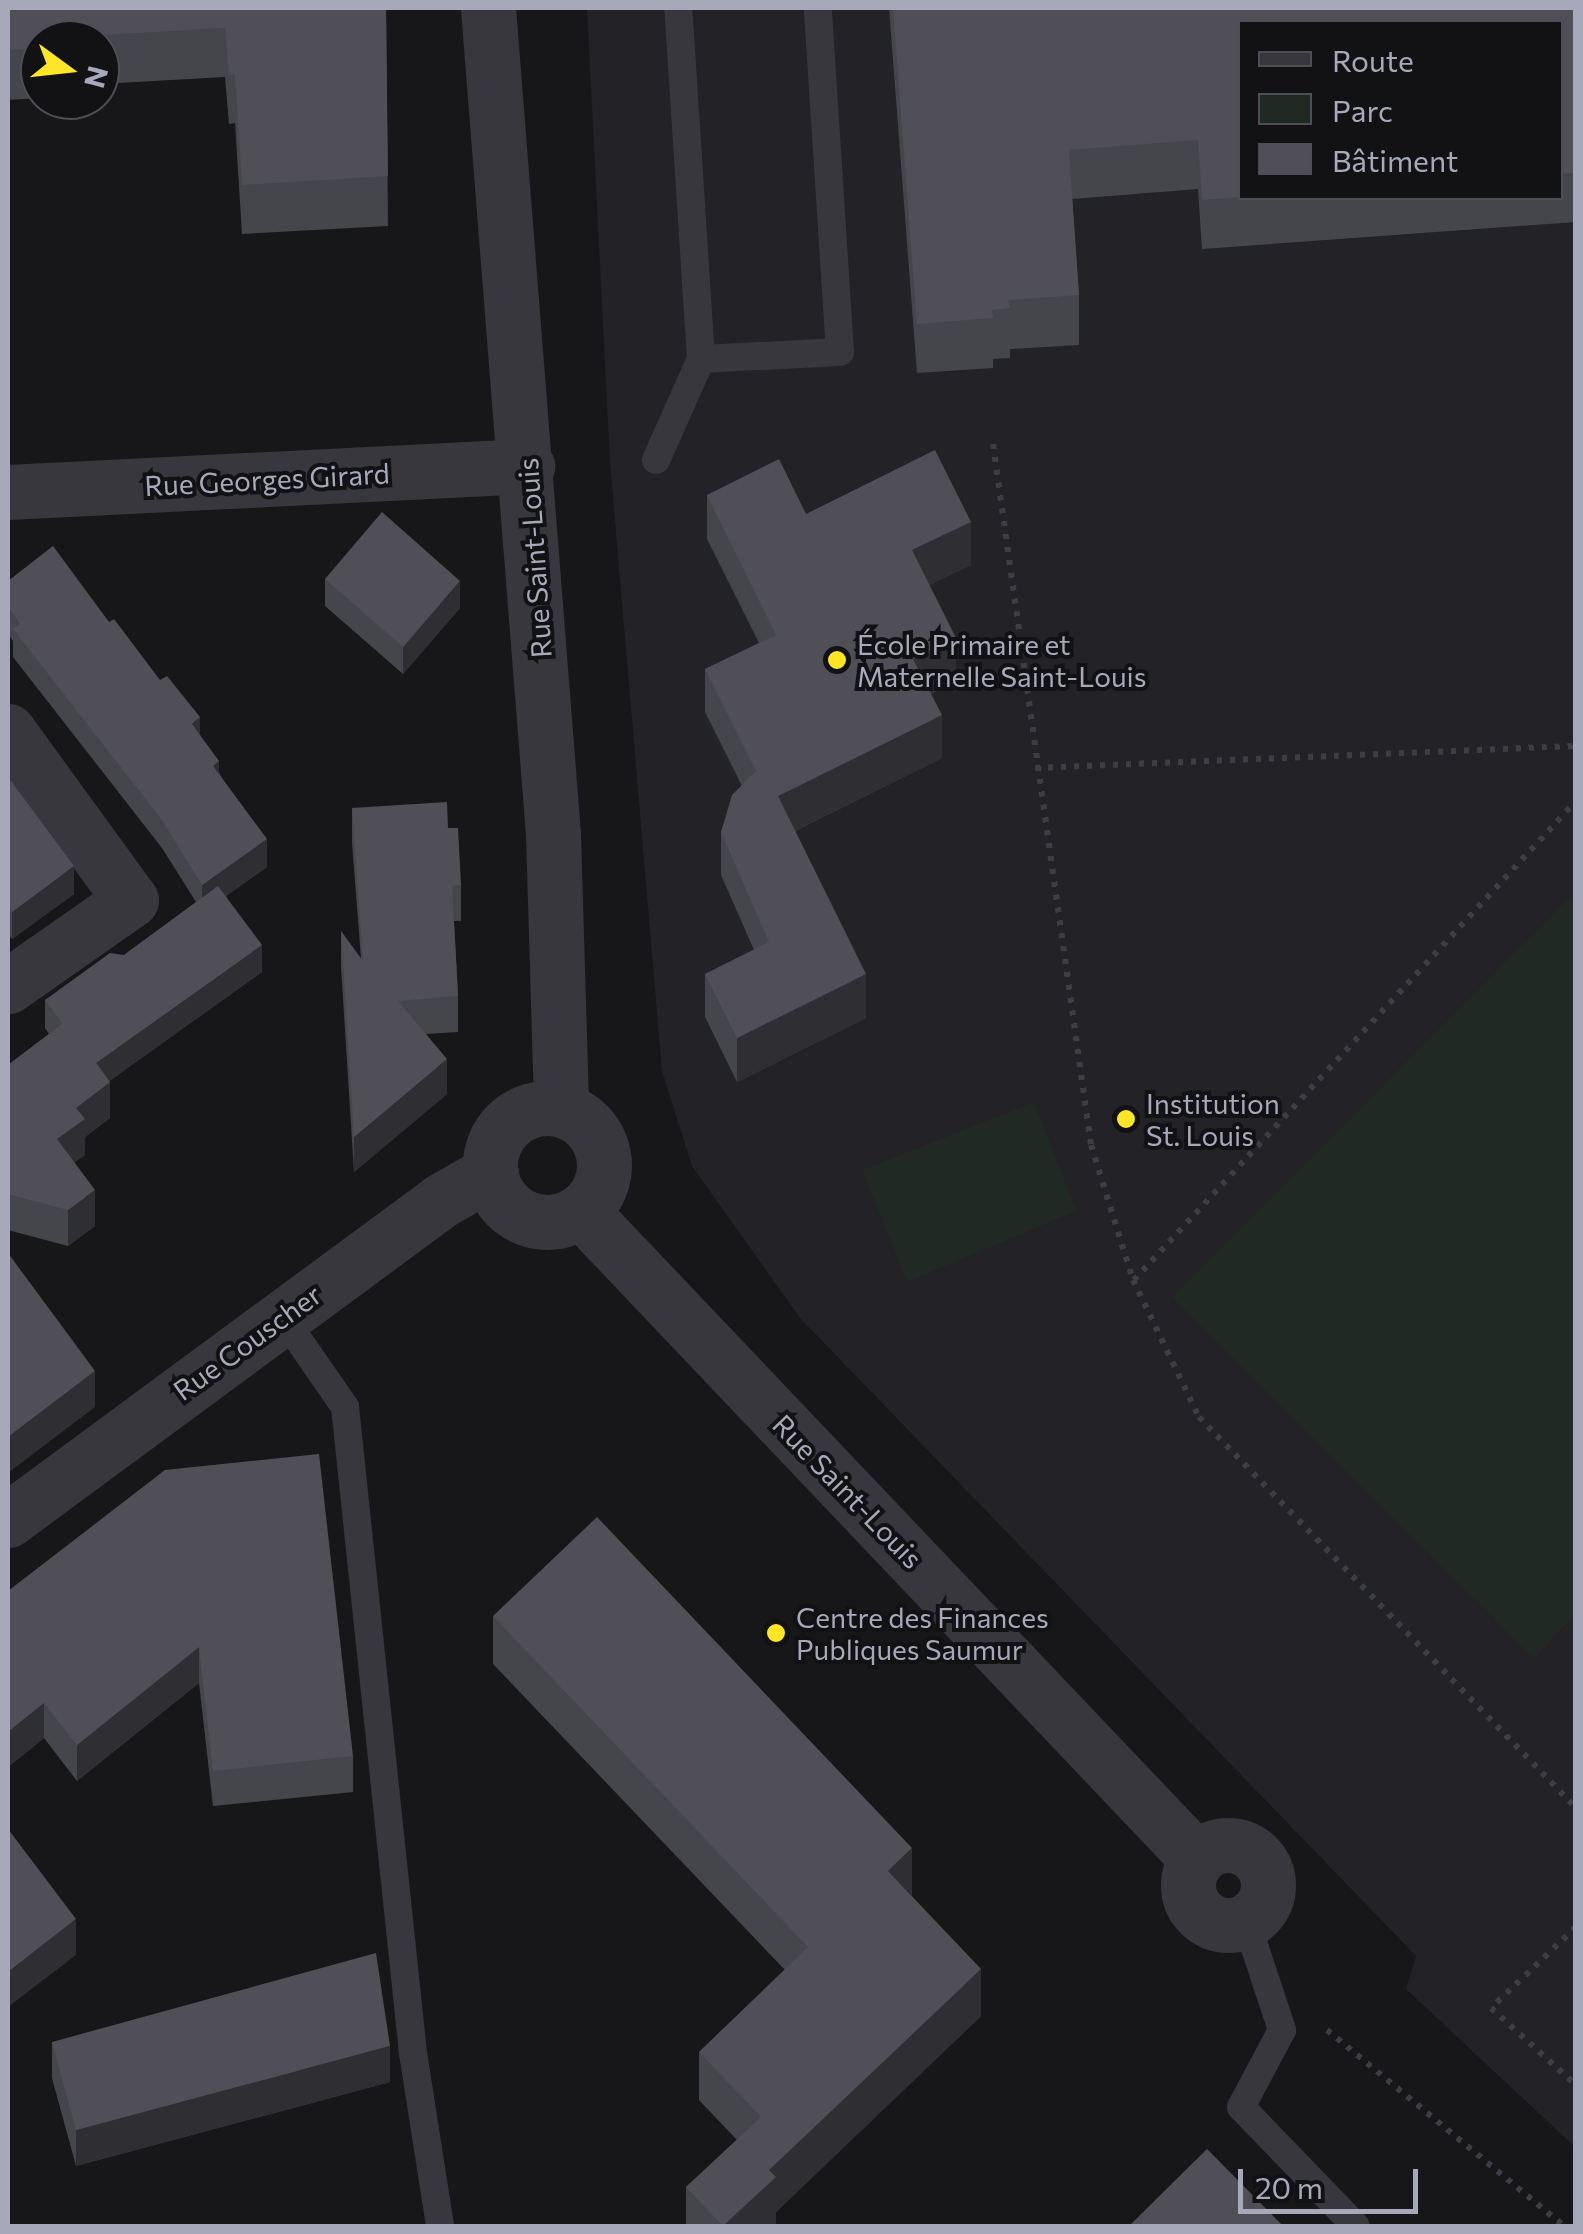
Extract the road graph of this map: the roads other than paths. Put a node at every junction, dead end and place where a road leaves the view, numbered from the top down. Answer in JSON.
{"nodes":[{"id":1,"x":488,"y":8,"type":"edge"},
{"id":2,"x":678,"y":8,"type":"edge"},
{"id":3,"x":818,"y":8,"type":"edge"},
{"id":4,"x":700,"y":359,"type":"junction"},
{"id":5,"x":656,"y":460,"type":"dead end"},
{"id":6,"x":528,"y":466,"type":"junction"},
{"id":7,"x":8,"y":492,"type":"edge"},
{"id":8,"x":8,"y":731,"type":"edge"},
{"id":9,"x":8,"y":986,"type":"edge"},
{"id":10,"x":560,"y":1109,"type":"junction"},
{"id":11,"x":491,"y":1172,"type":"junction"},
{"id":12,"x":581,"y":1211,"type":"junction"},
{"id":13,"x":282,"y":1316,"type":"junction"},
{"id":14,"x":8,"y":1520,"type":"edge"},
{"id":15,"x":1246,"y":1921,"type":"joint"},
{"id":16,"x":440,"y":2226,"type":"edge"},
{"id":17,"x":1356,"y":2226,"type":"edge"}],
"edges":[{"from":1,"to":6,"type":"street","name":"Rue Saint-Louis"},
{"from":2,"to":4,"type":"lane"},
{"from":3,"to":4,"type":"lane"},
{"from":4,"to":5,"type":"lane"},
{"from":6,"to":7,"type":"street","name":"Rue Georges Girard"},
{"from":6,"to":10,"type":"street","name":"Rue Saint-Louis"},
{"from":8,"to":9,"type":"street"},
{"from":10,"to":11,"type":"street"},
{"from":10,"to":12,"type":"street"},
{"from":11,"to":12,"type":"street"},
{"from":11,"to":13,"type":"street","name":"Rue Couscher"},
{"from":12,"to":15,"type":"street","name":"Rue Saint-Louis"},
{"from":13,"to":14,"type":"street","name":"Rue Couscher"},
{"from":13,"to":16,"type":"lane"},
{"from":15,"to":17,"type":"lane","name":"Rue Saint-Louis"}]}
